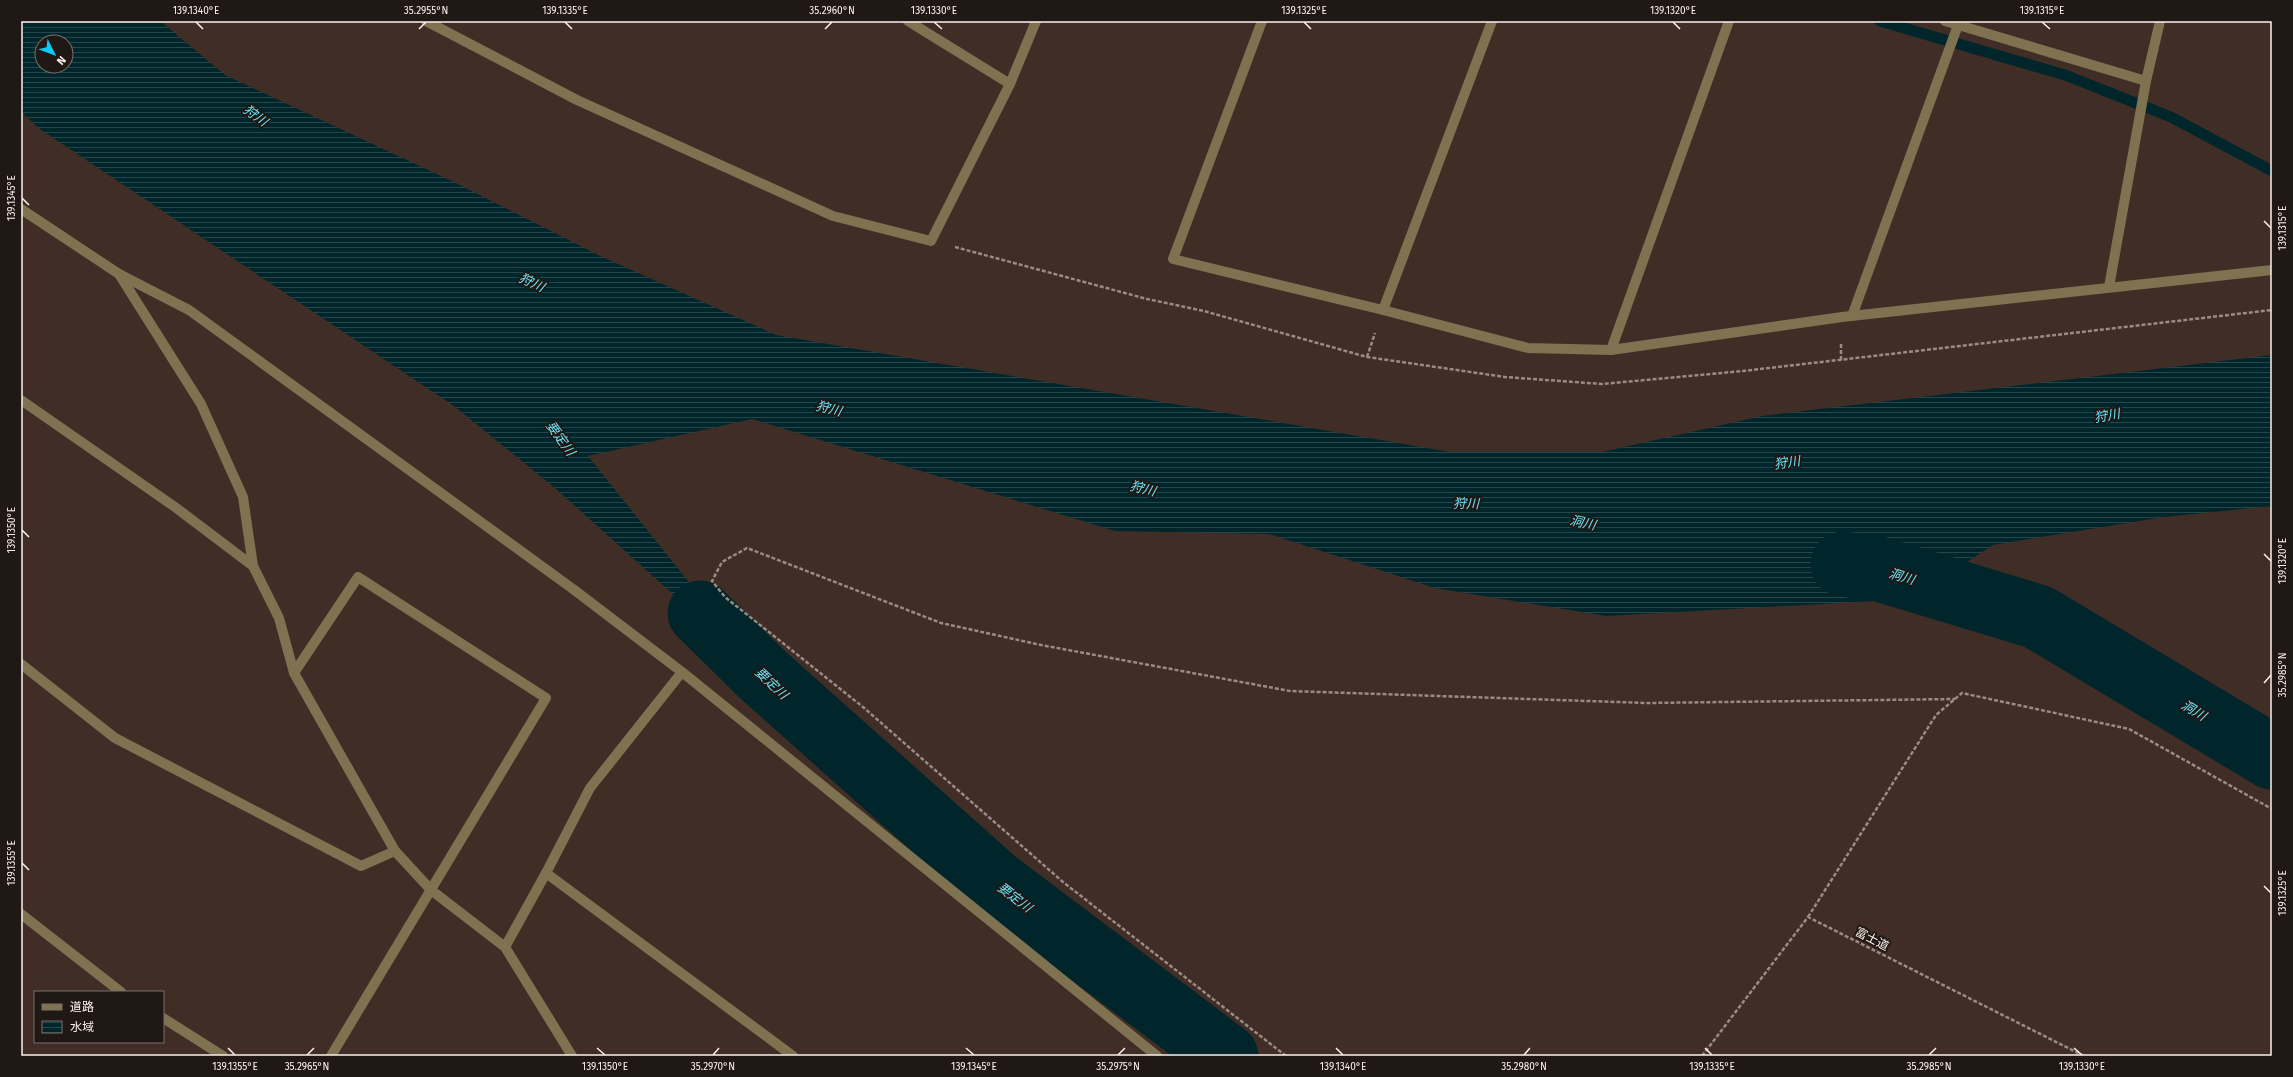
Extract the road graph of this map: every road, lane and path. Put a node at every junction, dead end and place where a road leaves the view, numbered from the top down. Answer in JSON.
{"nodes":[{"id":1,"x":426,"y":21,"type":"edge"},
{"id":2,"x":908,"y":21,"type":"edge"},
{"id":3,"x":1036,"y":21,"type":"edge"},
{"id":4,"x":1262,"y":21,"type":"edge"},
{"id":5,"x":1492,"y":21,"type":"edge"},
{"id":6,"x":1729,"y":21,"type":"edge"},
{"id":7,"x":1945,"y":21,"type":"edge"},
{"id":8,"x":2160,"y":21,"type":"edge"},
{"id":9,"x":1958,"y":25,"type":"junction"},
{"id":10,"x":2146,"y":81,"type":"junction"},
{"id":11,"x":1010,"y":84,"type":"junction"},
{"id":12,"x":21,"y":209,"type":"edge"},
{"id":13,"x":2272,"y":270,"type":"edge"},
{"id":14,"x":119,"y":274,"type":"junction"},
{"id":15,"x":2109,"y":287,"type":"junction"},
{"id":16,"x":1383,"y":310,"type":"junction"},
{"id":17,"x":1852,"y":316,"type":"junction"},
{"id":18,"x":1610,"y":350,"type":"junction"},
{"id":19,"x":21,"y":400,"type":"edge"},
{"id":20,"x":253,"y":566,"type":"junction"},
{"id":21,"x":21,"y":664,"type":"edge"},
{"id":22,"x":682,"y":672,"type":"junction"},
{"id":23,"x":294,"y":673,"type":"junction"},
{"id":24,"x":1955,"y":699,"type":"junction"},
{"id":25,"x":2272,"y":809,"type":"edge"},
{"id":26,"x":395,"y":851,"type":"junction"},
{"id":27,"x":546,"y":873,"type":"junction"},
{"id":28,"x":431,"y":890,"type":"junction"},
{"id":29,"x":21,"y":914,"type":"edge"},
{"id":30,"x":1808,"y":916,"type":"junction"},
{"id":31,"x":505,"y":947,"type":"junction"},
{"id":32,"x":120,"y":991,"type":"edge"},
{"id":33,"x":164,"y":1019,"type":"edge"},
{"id":34,"x":223,"y":1056,"type":"edge"},
{"id":35,"x":331,"y":1056,"type":"edge"},
{"id":36,"x":572,"y":1056,"type":"edge"},
{"id":37,"x":793,"y":1056,"type":"edge"},
{"id":38,"x":1157,"y":1056,"type":"edge"},
{"id":39,"x":1286,"y":1056,"type":"edge"},
{"id":40,"x":1702,"y":1056,"type":"edge"},
{"id":41,"x":2084,"y":1056,"type":"edge"}],
"edges":[{"from":1,"to":11,"type":"street"},
{"from":2,"to":11,"type":"street"},
{"from":3,"to":11,"type":"street"},
{"from":4,"to":16,"type":"street"},
{"from":5,"to":16,"type":"street"},
{"from":6,"to":18,"type":"street"},
{"from":7,"to":9,"type":"street"},
{"from":8,"to":10,"type":"street"},
{"from":9,"to":10,"type":"street"},
{"from":9,"to":17,"type":"street"},
{"from":10,"to":15,"type":"street"},
{"from":12,"to":14,"type":"street"},
{"from":13,"to":15,"type":"street"},
{"from":14,"to":20,"type":"street"},
{"from":14,"to":22,"type":"street"},
{"from":15,"to":17,"type":"street"},
{"from":16,"to":18,"type":"street"},
{"from":17,"to":18,"type":"street"},
{"from":19,"to":20,"type":"street"},
{"from":20,"to":23,"type":"street"},
{"from":21,"to":26,"type":"street"},
{"from":22,"to":27,"type":"street"},
{"from":22,"to":38,"type":"street"},
{"from":23,"to":26,"type":"street"},
{"from":23,"to":28,"type":"street"},
{"from":24,"to":25,"type":"path"},
{"from":24,"to":30,"type":"path"},
{"from":24,"to":39,"type":"path"},
{"from":26,"to":28,"type":"street"},
{"from":27,"to":31,"type":"street"},
{"from":27,"to":37,"type":"street"},
{"from":28,"to":31,"type":"street"},
{"from":28,"to":35,"type":"street"},
{"from":29,"to":32,"type":"street"},
{"from":30,"to":40,"type":"path"},
{"from":30,"to":41,"type":"path","name":"富士道"},
{"from":31,"to":36,"type":"street"},
{"from":33,"to":34,"type":"street"}]}
